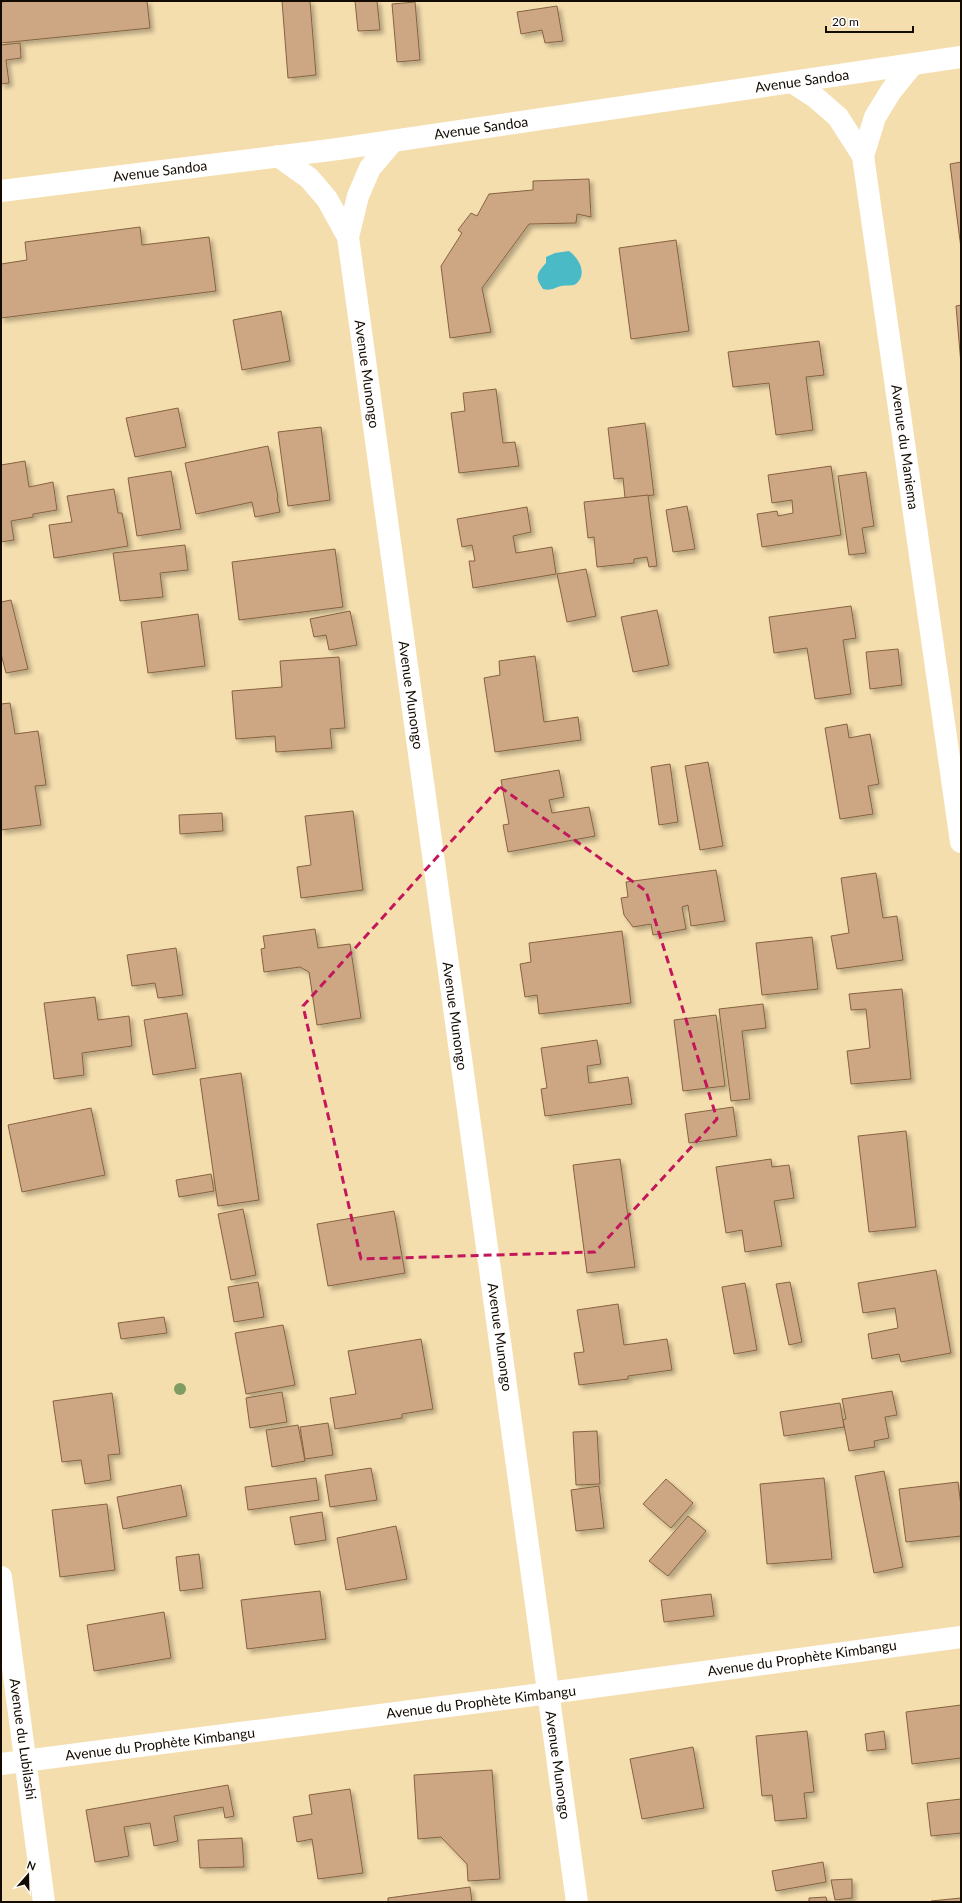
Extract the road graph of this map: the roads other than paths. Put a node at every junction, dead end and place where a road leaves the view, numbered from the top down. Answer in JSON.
{"nodes":[{"id":1,"x":961,"y":58,"type":"edge"},
{"id":2,"x":912,"y":65,"type":"junction"},
{"id":3,"x":792,"y":82,"type":"junction"},
{"id":4,"x":393,"y":141,"type":"junction"},
{"id":5,"x":278,"y":156,"type":"junction"},
{"id":6,"x":863,"y":156,"type":"junction"},
{"id":7,"x":1,"y":191,"type":"edge"},
{"id":8,"x":348,"y":237,"type":"junction"},
{"id":9,"x":961,"y":842,"type":"edge"},
{"id":10,"x":1,"y":1577,"type":"edge"},
{"id":11,"x":961,"y":1637,"type":"edge"},
{"id":12,"x":549,"y":1693,"type":"junction"},
{"id":13,"x":26,"y":1761,"type":"junction"},
{"id":14,"x":1,"y":1764,"type":"edge"},
{"id":15,"x":44,"y":1902,"type":"edge"},
{"id":16,"x":578,"y":1902,"type":"edge"}],
"edges":[{"from":1,"to":2,"type":"street","name":"Avenue Sandoa"},
{"from":2,"to":3,"type":"street","name":"Avenue Sandoa"},
{"from":2,"to":6,"type":"street","name":"Avenue du Maniema"},
{"from":3,"to":4,"type":"street","name":"Avenue Sandoa"},
{"from":3,"to":6,"type":"street"},
{"from":4,"to":5,"type":"street","name":"Avenue Sandoa"},
{"from":4,"to":8,"type":"street","name":"Avenue Munongo"},
{"from":5,"to":7,"type":"street","name":"Avenue Sandoa"},
{"from":5,"to":8,"type":"street"},
{"from":6,"to":9,"type":"street","name":"Avenue du Maniema"},
{"from":8,"to":12,"type":"street","name":"Avenue Munongo"},
{"from":10,"to":13,"type":"street","name":"Avenue du Lubilashi"},
{"from":11,"to":12,"type":"street","name":"Avenue du Prophète Kimbangu"},
{"from":12,"to":13,"type":"street","name":"Avenue du Prophète Kimbangu"},
{"from":12,"to":16,"type":"street","name":"Avenue Munongo"},
{"from":13,"to":14,"type":"street","name":"Avenue du Prophète Kimbangu"},
{"from":13,"to":15,"type":"street","name":"Avenue du Lubilashi"}]}
